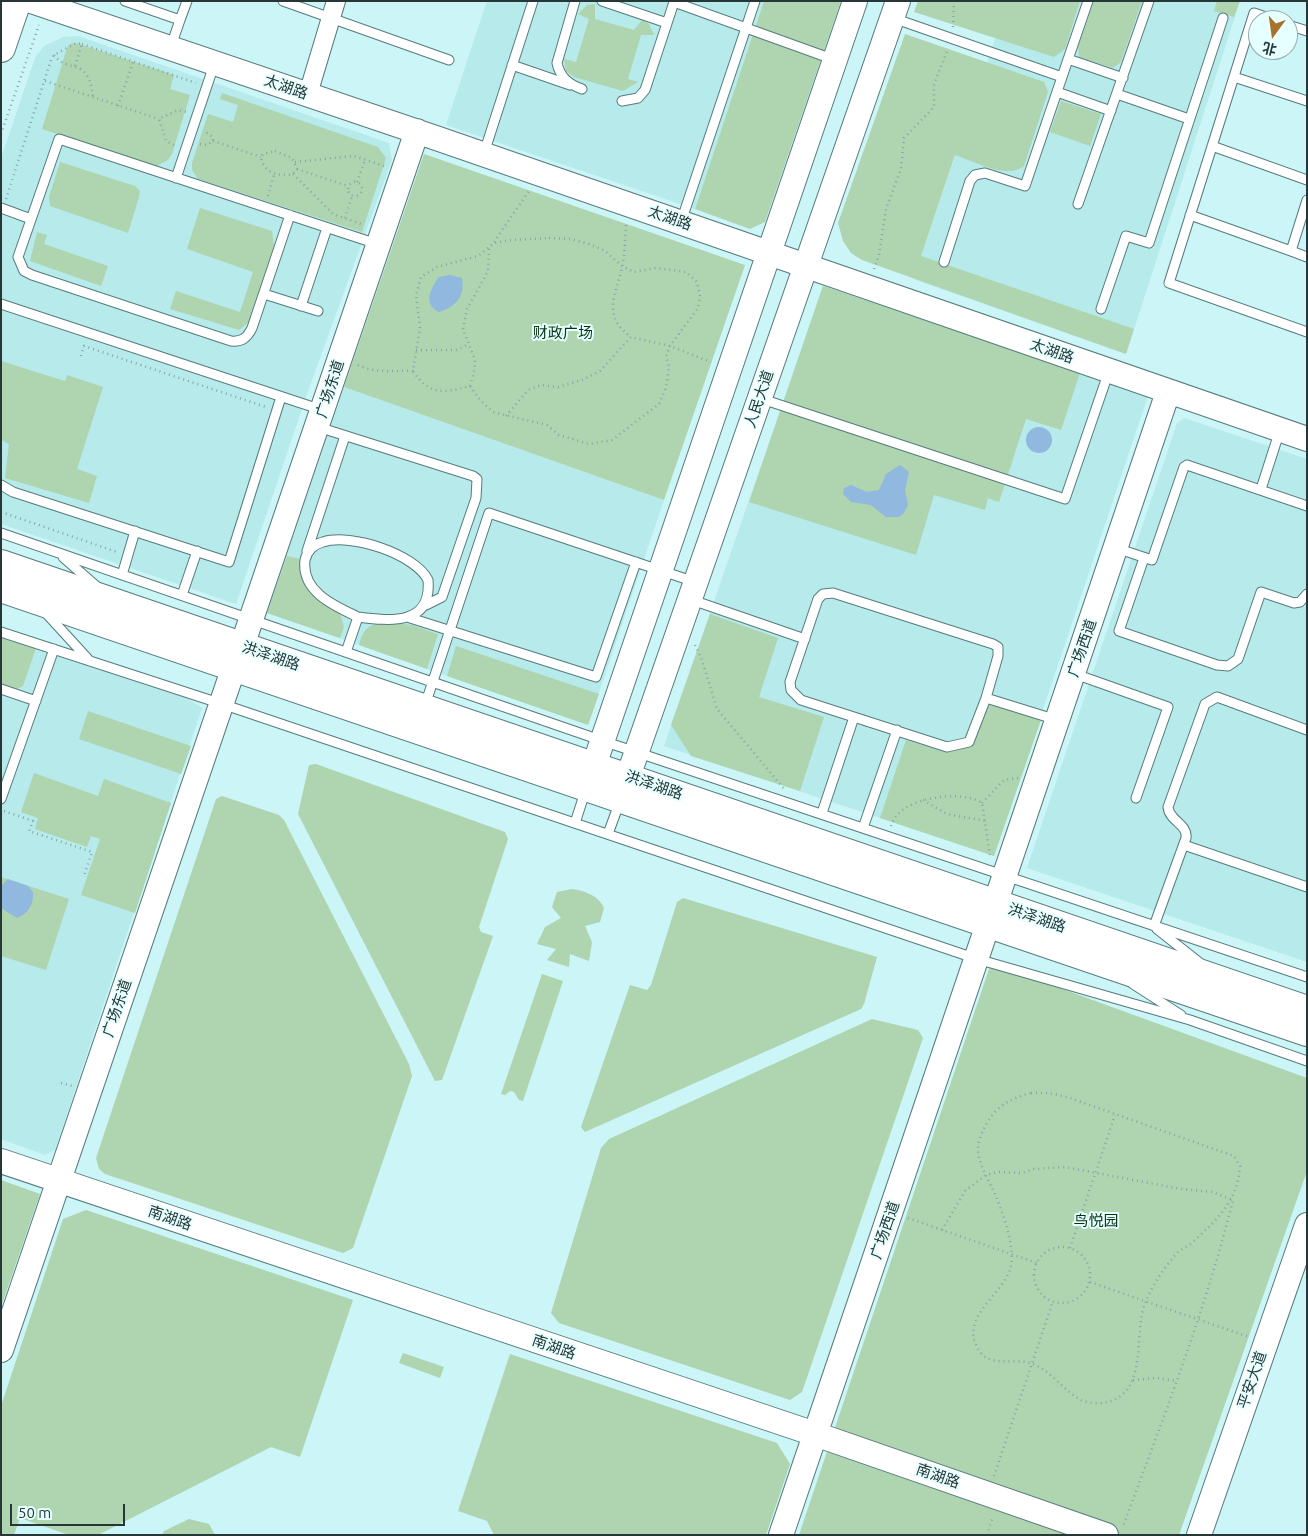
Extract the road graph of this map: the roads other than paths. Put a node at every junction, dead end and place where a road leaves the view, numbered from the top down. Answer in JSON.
{"nodes":[{"id":1,"x":18,"y":1,"type":"edge"},
{"id":2,"x":125,"y":1,"type":"edge"},
{"id":3,"x":186,"y":1,"type":"edge"},
{"id":4,"x":283,"y":1,"type":"edge"},
{"id":5,"x":336,"y":1,"type":"edge"},
{"id":6,"x":533,"y":1,"type":"edge"},
{"id":7,"x":575,"y":1,"type":"edge"},
{"id":8,"x":602,"y":1,"type":"edge"},
{"id":9,"x":755,"y":1,"type":"edge"},
{"id":10,"x":855,"y":1,"type":"edge"},
{"id":11,"x":1088,"y":1,"type":"edge"},
{"id":12,"x":1149,"y":1,"type":"edge"},
{"id":13,"x":674,"y":2,"type":"edge"},
{"id":14,"x":38,"y":4,"type":"edge"},
{"id":15,"x":895,"y":10,"type":"edge"},
{"id":16,"x":331,"y":18,"type":"junction"},
{"id":17,"x":1223,"y":18,"type":"dead end"},
{"id":18,"x":180,"y":20,"type":"junction"},
{"id":19,"x":667,"y":23,"type":"junction"},
{"id":20,"x":746,"y":28,"type":"junction"},
{"id":21,"x":1248,"y":32,"type":"edge"},
{"id":22,"x":1,"y":48,"type":"edge"},
{"id":23,"x":171,"y":48,"type":"junction"},
{"id":24,"x":1068,"y":59,"type":"junction"},
{"id":25,"x":448,"y":60,"type":"dead end"},
{"id":26,"x":835,"y":60,"type":"junction"},
{"id":27,"x":215,"y":63,"type":"junction"},
{"id":28,"x":512,"y":65,"type":"junction"},
{"id":29,"x":1062,"y":77,"type":"junction"},
{"id":30,"x":1234,"y":77,"type":"junction"},
{"id":31,"x":1123,"y":78,"type":"junction"},
{"id":32,"x":572,"y":86,"type":"junction"},
{"id":33,"x":582,"y":89,"type":"dead end"},
{"id":34,"x":1057,"y":92,"type":"junction"},
{"id":35,"x":308,"y":94,"type":"junction"},
{"id":36,"x":1117,"y":94,"type":"junction"},
{"id":37,"x":622,"y":101,"type":"dead end"},
{"id":38,"x":1307,"y":101,"type":"edge"},
{"id":39,"x":1111,"y":111,"type":"junction"},
{"id":40,"x":1189,"y":119,"type":"junction"},
{"id":41,"x":417,"y":131,"type":"junction"},
{"id":42,"x":1212,"y":146,"type":"junction"},
{"id":43,"x":484,"y":154,"type":"junction"},
{"id":44,"x":176,"y":178,"type":"junction"},
{"id":45,"x":1307,"y":180,"type":"edge"},
{"id":46,"x":1307,"y":200,"type":"edge"},
{"id":47,"x":1078,"y":204,"type":"dead end"},
{"id":48,"x":2,"y":209,"type":"edge"},
{"id":49,"x":290,"y":215,"type":"junction"},
{"id":50,"x":1190,"y":215,"type":"junction"},
{"id":51,"x":31,"y":219,"type":"junction"},
{"id":52,"x":681,"y":222,"type":"junction"},
{"id":53,"x":327,"y":228,"type":"junction"},
{"id":54,"x":380,"y":237,"type":"junction"},
{"id":55,"x":1290,"y":251,"type":"junction"},
{"id":56,"x":768,"y":252,"type":"junction"},
{"id":57,"x":1307,"y":257,"type":"edge"},
{"id":58,"x":944,"y":262,"type":"dead end"},
{"id":59,"x":805,"y":265,"type":"junction"},
{"id":60,"x":264,"y":294,"type":"junction"},
{"id":61,"x":1,"y":304,"type":"edge"},
{"id":62,"x":302,"y":306,"type":"junction"},
{"id":63,"x":1102,"y":309,"type":"dead end"},
{"id":64,"x":318,"y":311,"type":"dead end"},
{"id":65,"x":1307,"y":331,"type":"edge"},
{"id":66,"x":1109,"y":371,"type":"junction"},
{"id":67,"x":1168,"y":392,"type":"junction"},
{"id":68,"x":281,"y":397,"type":"junction"},
{"id":69,"x":759,"y":398,"type":"junction"},
{"id":70,"x":320,"y":419,"type":"junction"},
{"id":71,"x":1280,"y":430,"type":"junction"},
{"id":72,"x":345,"y":436,"type":"junction"},
{"id":73,"x":1307,"y":439,"type":"edge"},
{"id":74,"x":1,"y":485,"type":"edge"},
{"id":75,"x":1261,"y":489,"type":"junction"},
{"id":76,"x":1307,"y":506,"type":"edge"},
{"id":77,"x":136,"y":531,"type":"junction"},
{"id":78,"x":1,"y":533,"type":"edge"},
{"id":79,"x":1115,"y":548,"type":"junction"},
{"id":80,"x":197,"y":551,"type":"junction"},
{"id":81,"x":58,"y":553,"type":"junction"},
{"id":82,"x":306,"y":554,"type":"junction"},
{"id":83,"x":1144,"y":558,"type":"junction"},
{"id":84,"x":636,"y":562,"type":"junction"},
{"id":85,"x":1,"y":564,"type":"edge"},
{"id":86,"x":660,"y":570,"type":"junction"},
{"id":87,"x":122,"y":575,"type":"junction"},
{"id":88,"x":1,"y":588,"type":"edge"},
{"id":89,"x":693,"y":590,"type":"junction"},
{"id":90,"x":1307,"y":594,"type":"edge"},
{"id":91,"x":182,"y":595,"type":"junction"},
{"id":92,"x":33,"y":598,"type":"junction"},
{"id":93,"x":115,"y":603,"type":"junction"},
{"id":94,"x":426,"y":605,"type":"junction"},
{"id":95,"x":358,"y":617,"type":"junction"},
{"id":96,"x":407,"y":617,"type":"junction"},
{"id":97,"x":251,"y":619,"type":"junction"},
{"id":98,"x":449,"y":630,"type":"junction"},
{"id":99,"x":1,"y":632,"type":"edge"},
{"id":100,"x":805,"y":639,"type":"junction"},
{"id":101,"x":54,"y":649,"type":"junction"},
{"id":102,"x":346,"y":652,"type":"junction"},
{"id":103,"x":238,"y":656,"type":"junction"},
{"id":104,"x":89,"y":661,"type":"junction"},
{"id":105,"x":1073,"y":674,"type":"junction"},
{"id":106,"x":432,"y":682,"type":"junction"},
{"id":107,"x":1,"y":689,"type":"edge"},
{"id":108,"x":986,"y":698,"type":"junction"},
{"id":109,"x":36,"y":701,"type":"junction"},
{"id":110,"x":222,"y":704,"type":"junction"},
{"id":111,"x":424,"y":707,"type":"junction"},
{"id":112,"x":854,"y":717,"type":"junction"},
{"id":113,"x":1057,"y":720,"type":"junction"},
{"id":114,"x":897,"y":730,"type":"junction"},
{"id":115,"x":1307,"y":730,"type":"edge"},
{"id":116,"x":595,"y":764,"type":"junction"},
{"id":117,"x":629,"y":775,"type":"junction"},
{"id":118,"x":1136,"y":798,"type":"dead end"},
{"id":119,"x":1,"y":799,"type":"edge"},
{"id":120,"x":822,"y":813,"type":"junction"},
{"id":121,"x":575,"y":823,"type":"junction"},
{"id":122,"x":863,"y":828,"type":"junction"},
{"id":123,"x":608,"y":834,"type":"junction"},
{"id":124,"x":1184,"y":845,"type":"junction"},
{"id":125,"x":998,"y":874,"type":"junction"},
{"id":126,"x":1307,"y":887,"type":"edge"},
{"id":127,"x":992,"y":914,"type":"junction"},
{"id":128,"x":1152,"y":926,"type":"junction"},
{"id":129,"x":977,"y":959,"type":"junction"},
{"id":130,"x":1095,"y":960,"type":"junction"},
{"id":131,"x":1307,"y":978,"type":"edge"},
{"id":132,"x":1224,"y":982,"type":"junction"},
{"id":133,"x":1307,"y":1010,"type":"edge"},
{"id":134,"x":1190,"y":1020,"type":"junction"},
{"id":135,"x":1307,"y":1032,"type":"edge"},
{"id":136,"x":1307,"y":1061,"type":"edge"},
{"id":137,"x":1,"y":1161,"type":"edge"},
{"id":138,"x":58,"y":1181,"type":"junction"},
{"id":139,"x":1307,"y":1225,"type":"edge"},
{"id":140,"x":1,"y":1350,"type":"edge"},
{"id":141,"x":816,"y":1434,"type":"junction"},
{"id":142,"x":781,"y":1535,"type":"edge"},
{"id":143,"x":1106,"y":1535,"type":"edge"},
{"id":144,"x":1199,"y":1535,"type":"edge"}],
"edges":[{"from":1,"to":22,"type":"main road"},
{"from":2,"to":18,"type":"lane"},
{"from":3,"to":18,"type":"lane"},
{"from":4,"to":16,"type":"lane"},
{"from":5,"to":16,"type":"street"},
{"from":6,"to":28,"type":"lane"},
{"from":7,"to":32,"type":"lane"},
{"from":8,"to":19,"type":"lane"},
{"from":9,"to":20,"type":"lane"},
{"from":10,"to":26,"type":"street"},
{"from":11,"to":24,"type":"lane"},
{"from":12,"to":31,"type":"lane"},
{"from":13,"to":19,"type":"lane"},
{"from":13,"to":20,"type":"lane"},
{"from":14,"to":23,"type":"street","name":"太湖路"},
{"from":15,"to":29,"type":"lane"},
{"from":15,"to":59,"type":"street","name":"人民大道"},
{"from":16,"to":25,"type":"lane"},
{"from":16,"to":35,"type":"street"},
{"from":17,"to":40,"type":"lane"},
{"from":18,"to":23,"type":"lane"},
{"from":19,"to":37,"type":"lane"},
{"from":20,"to":26,"type":"lane"},
{"from":20,"to":52,"type":"lane"},
{"from":21,"to":30,"type":"lane"},
{"from":23,"to":27,"type":"street","name":"太湖路"},
{"from":24,"to":29,"type":"lane"},
{"from":24,"to":31,"type":"lane"},
{"from":26,"to":56,"type":"street"},
{"from":27,"to":35,"type":"street","name":"太湖路"},
{"from":27,"to":44,"type":"lane"},
{"from":28,"to":32,"type":"lane"},
{"from":28,"to":43,"type":"lane"},
{"from":29,"to":34,"type":"lane"},
{"from":30,"to":38,"type":"lane"},
{"from":30,"to":42,"type":"lane"},
{"from":31,"to":36,"type":"lane"},
{"from":32,"to":33,"type":"lane"},
{"from":34,"to":39,"type":"lane"},
{"from":34,"to":58,"type":"lane"},
{"from":35,"to":41,"type":"street","name":"太湖路"},
{"from":36,"to":39,"type":"lane"},
{"from":36,"to":40,"type":"lane"},
{"from":39,"to":47,"type":"lane"},
{"from":40,"to":63,"type":"lane"},
{"from":41,"to":43,"type":"street","name":"太湖路"},
{"from":41,"to":54,"type":"street","name":"广场东道"},
{"from":42,"to":45,"type":"lane"},
{"from":42,"to":50,"type":"lane"},
{"from":43,"to":52,"type":"street","name":"太湖路"},
{"from":44,"to":49,"type":"lane"},
{"from":44,"to":51,"type":"lane"},
{"from":46,"to":55,"type":"lane"},
{"from":48,"to":51,"type":"lane"},
{"from":49,"to":53,"type":"lane"},
{"from":49,"to":60,"type":"lane"},
{"from":50,"to":55,"type":"lane"},
{"from":50,"to":65,"type":"lane"},
{"from":51,"to":60,"type":"lane"},
{"from":52,"to":56,"type":"street","name":"太湖路"},
{"from":53,"to":54,"type":"lane"},
{"from":53,"to":62,"type":"lane"},
{"from":54,"to":70,"type":"street","name":"广场东道"},
{"from":55,"to":57,"type":"lane"},
{"from":56,"to":59,"type":"street","name":"太湖路"},
{"from":56,"to":86,"type":"street"},
{"from":59,"to":66,"type":"street","name":"太湖路"},
{"from":59,"to":69,"type":"street","name":"人民大道"},
{"from":60,"to":62,"type":"lane"},
{"from":61,"to":68,"type":"lane"},
{"from":62,"to":64,"type":"lane"},
{"from":66,"to":67,"type":"street","name":"太湖路"},
{"from":66,"to":69,"type":"lane"},
{"from":67,"to":71,"type":"street","name":"太湖路"},
{"from":67,"to":79,"type":"street","name":"广场西道"},
{"from":68,"to":70,"type":"lane"},
{"from":68,"to":80,"type":"lane"},
{"from":69,"to":89,"type":"street","name":"人民大道"},
{"from":70,"to":72,"type":"lane"},
{"from":70,"to":97,"type":"street","name":"广场东道"},
{"from":71,"to":73,"type":"street","name":"太湖路"},
{"from":71,"to":75,"type":"lane"},
{"from":72,"to":82,"type":"lane"},
{"from":72,"to":94,"type":"lane"},
{"from":74,"to":77,"type":"lane"},
{"from":75,"to":76,"type":"lane"},
{"from":75,"to":83,"type":"lane"},
{"from":77,"to":80,"type":"lane"},
{"from":77,"to":87,"type":"lane"},
{"from":78,"to":81,"type":"lane"},
{"from":79,"to":83,"type":"lane"},
{"from":79,"to":105,"type":"street","name":"广场西道"},
{"from":80,"to":91,"type":"lane"},
{"from":81,"to":87,"type":"lane"},
{"from":81,"to":93,"type":"lane"},
{"from":82,"to":94,"type":"lane"},
{"from":82,"to":95,"type":"lane"},
{"from":83,"to":90,"type":"lane"},
{"from":84,"to":86,"type":"lane"},
{"from":84,"to":98,"type":"lane"},
{"from":84,"to":98,"type":"lane"},
{"from":85,"to":93,"type":"main road","name":"洪泽湖路"},
{"from":86,"to":89,"type":"lane"},
{"from":86,"to":116,"type":"street"},
{"from":87,"to":91,"type":"lane"},
{"from":88,"to":92,"type":"main road","name":"洪泽湖路"},
{"from":89,"to":100,"type":"lane"},
{"from":89,"to":117,"type":"street","name":"人民大道"},
{"from":91,"to":97,"type":"lane"},
{"from":92,"to":103,"type":"main road","name":"洪泽湖路"},
{"from":92,"to":104,"type":"lane"},
{"from":93,"to":103,"type":"main road","name":"洪泽湖路"},
{"from":94,"to":96,"type":"lane"},
{"from":95,"to":96,"type":"lane"},
{"from":95,"to":102,"type":"lane"},
{"from":96,"to":98,"type":"lane"},
{"from":97,"to":102,"type":"lane"},
{"from":97,"to":103,"type":"street","name":"广场东道"},
{"from":98,"to":106,"type":"lane"},
{"from":99,"to":101,"type":"lane"},
{"from":100,"to":108,"type":"lane"},
{"from":100,"to":112,"type":"lane"},
{"from":101,"to":104,"type":"lane"},
{"from":101,"to":109,"type":"lane"},
{"from":102,"to":106,"type":"lane"},
{"from":103,"to":110,"type":"street","name":"广场东道"},
{"from":103,"to":111,"type":"main road","name":"洪泽湖路"},
{"from":103,"to":116,"type":"main road","name":"洪泽湖路"},
{"from":104,"to":110,"type":"lane"},
{"from":105,"to":113,"type":"street","name":"广场西道"},
{"from":105,"to":118,"type":"lane"},
{"from":106,"to":111,"type":"lane"},
{"from":106,"to":116,"type":"lane"},
{"from":107,"to":109,"type":"lane"},
{"from":108,"to":113,"type":"lane"},
{"from":108,"to":114,"type":"lane"},
{"from":109,"to":119,"type":"lane"},
{"from":110,"to":121,"type":"lane"},
{"from":110,"to":138,"type":"street","name":"广场东道"},
{"from":111,"to":116,"type":"main road","name":"洪泽湖路"},
{"from":112,"to":114,"type":"lane"},
{"from":112,"to":120,"type":"lane"},
{"from":113,"to":125,"type":"street","name":"广场西道"},
{"from":114,"to":122,"type":"lane"},
{"from":115,"to":124,"type":"lane"},
{"from":116,"to":117,"type":"main road","name":"洪泽湖路"},
{"from":116,"to":117,"type":"lane"},
{"from":116,"to":121,"type":"lane"},
{"from":117,"to":120,"type":"lane"},
{"from":117,"to":123,"type":"lane"},
{"from":117,"to":127,"type":"main road","name":"洪泽湖路"},
{"from":120,"to":122,"type":"lane"},
{"from":121,"to":123,"type":"lane"},
{"from":122,"to":125,"type":"lane"},
{"from":123,"to":129,"type":"lane"},
{"from":124,"to":126,"type":"lane"},
{"from":124,"to":128,"type":"lane"},
{"from":125,"to":127,"type":"street","name":"广场西道"},
{"from":125,"to":128,"type":"lane"},
{"from":127,"to":129,"type":"street","name":"广场西道"},
{"from":127,"to":130,"type":"main road","name":"洪泽湖路"},
{"from":127,"to":132,"type":"main road","name":"洪泽湖路"},
{"from":128,"to":131,"type":"lane"},
{"from":128,"to":132,"type":"lane"},
{"from":129,"to":134,"type":"lane"},
{"from":129,"to":141,"type":"street","name":"广场西道"},
{"from":130,"to":134,"type":"lane"},
{"from":130,"to":135,"type":"main road","name":"洪泽湖路"},
{"from":132,"to":133,"type":"main road","name":"洪泽湖路"},
{"from":134,"to":136,"type":"lane"},
{"from":137,"to":138,"type":"street","name":"南湖路"},
{"from":138,"to":140,"type":"street","name":"广场东道"},
{"from":138,"to":141,"type":"street","name":"南湖路"},
{"from":139,"to":144,"type":"street","name":"平安大道"},
{"from":141,"to":142,"type":"street","name":"广场西道"},
{"from":141,"to":143,"type":"street","name":"南湖路"}]}
